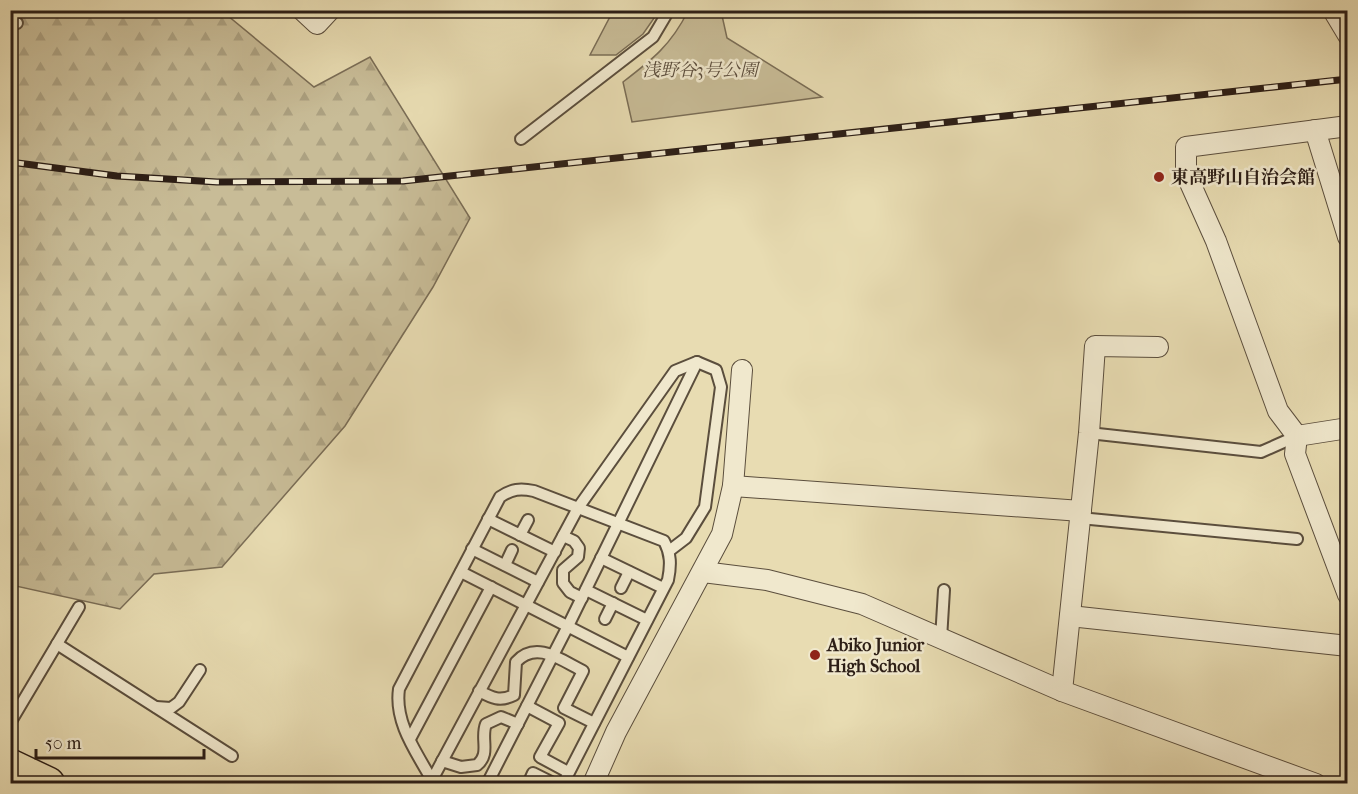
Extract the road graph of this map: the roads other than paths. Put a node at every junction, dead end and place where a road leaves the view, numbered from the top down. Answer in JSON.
{"nodes":[{"id":1,"x":302,"y":10,"type":"edge"},
{"id":2,"x":330,"y":10,"type":"edge"},
{"id":3,"x":669,"y":10,"type":"edge"},
{"id":4,"x":1333,"y":10,"type":"edge"},
{"id":5,"x":1347,"y":35,"type":"edge"},
{"id":6,"x":1347,"y":126,"type":"edge"},
{"id":7,"x":1315,"y":130,"type":"junction"},
{"id":8,"x":521,"y":139,"type":"dead end"},
{"id":9,"x":1347,"y":237,"type":"edge"},
{"id":10,"x":1158,"y":347,"type":"dead end"},
{"id":11,"x":697,"y":363,"type":"junction"},
{"id":12,"x":742,"y":370,"type":"dead end"},
{"id":13,"x":1347,"y":428,"type":"edge"},
{"id":14,"x":1089,"y":433,"type":"junction"},
{"id":15,"x":1297,"y":436,"type":"junction"},
{"id":16,"x":733,"y":486,"type":"junction"},
{"id":17,"x":578,"y":508,"type":"junction"},
{"id":18,"x":1081,"y":514,"type":"junction"},
{"id":19,"x":488,"y":519,"type":"junction"},
{"id":20,"x":528,"y":520,"type":"dead end"},
{"id":21,"x":618,"y":523,"type":"junction"},
{"id":22,"x":520,"y":535,"type":"junction"},
{"id":23,"x":563,"y":536,"type":"junction"},
{"id":24,"x":1297,"y":539,"type":"dead end"},
{"id":25,"x":472,"y":549,"type":"junction"},
{"id":26,"x":512,"y":550,"type":"dead end"},
{"id":27,"x":669,"y":551,"type":"junction"},
{"id":28,"x":555,"y":552,"type":"junction"},
{"id":29,"x":601,"y":558,"type":"junction"},
{"id":30,"x":505,"y":565,"type":"junction"},
{"id":31,"x":461,"y":572,"type":"junction"},
{"id":32,"x":629,"y":572,"type":"junction"},
{"id":33,"x":703,"y":572,"type":"junction"},
{"id":34,"x":538,"y":582,"type":"junction"},
{"id":35,"x":491,"y":587,"type":"junction"},
{"id":36,"x":621,"y":588,"type":"dead end"},
{"id":37,"x":663,"y":588,"type":"junction"},
{"id":38,"x":944,"y":590,"type":"dead end"},
{"id":39,"x":584,"y":594,"type":"junction"},
{"id":40,"x":1347,"y":595,"type":"edge"},
{"id":41,"x":613,"y":603,"type":"junction"},
{"id":42,"x":526,"y":605,"type":"junction"},
{"id":43,"x":79,"y":607,"type":"dead end"},
{"id":44,"x":1070,"y":616,"type":"junction"},
{"id":45,"x":605,"y":619,"type":"dead end"},
{"id":46,"x":647,"y":620,"type":"junction"},
{"id":47,"x":568,"y":626,"type":"junction"},
{"id":48,"x":941,"y":639,"type":"junction"},
{"id":49,"x":57,"y":644,"type":"junction"},
{"id":50,"x":1347,"y":646,"type":"edge"},
{"id":51,"x":553,"y":656,"type":"junction"},
{"id":52,"x":628,"y":657,"type":"junction"},
{"id":53,"x":200,"y":670,"type":"dead end"},
{"id":54,"x":1062,"y":691,"type":"junction"},
{"id":55,"x":479,"y":692,"type":"junction"},
{"id":56,"x":527,"y":706,"type":"junction"},
{"id":57,"x":156,"y":707,"type":"junction"},
{"id":58,"x":10,"y":723,"type":"edge"},
{"id":59,"x":594,"y":723,"type":"junction"},
{"id":60,"x":518,"y":724,"type":"junction"},
{"id":61,"x":410,"y":739,"type":"junction"},
{"id":62,"x":232,"y":756,"type":"dead end"},
{"id":63,"x":442,"y":761,"type":"junction"},
{"id":64,"x":10,"y":766,"type":"edge"},
{"id":65,"x":568,"y":772,"type":"junction"},
{"id":66,"x":433,"y":782,"type":"edge"},
{"id":67,"x":48,"y":783,"type":"edge"},
{"id":68,"x":487,"y":783,"type":"edge"},
{"id":69,"x":528,"y":783,"type":"edge"},
{"id":70,"x":555,"y":783,"type":"edge"},
{"id":71,"x":562,"y":783,"type":"edge"},
{"id":72,"x":593,"y":783,"type":"edge"},
{"id":73,"x":1316,"y":783,"type":"edge"}],
"edges":[{"from":1,"to":2,"type":"street"},
{"from":3,"to":8,"type":"lane"},
{"from":4,"to":5,"type":"street"},
{"from":6,"to":7,"type":"street"},
{"from":7,"to":9,"type":"street"},
{"from":7,"to":15,"type":"street"},
{"from":10,"to":14,"type":"street"},
{"from":11,"to":17,"type":"lane"},
{"from":11,"to":21,"type":"lane"},
{"from":11,"to":27,"type":"lane"},
{"from":12,"to":16,"type":"street"},
{"from":13,"to":15,"type":"street"},
{"from":14,"to":15,"type":"lane"},
{"from":14,"to":18,"type":"street"},
{"from":15,"to":40,"type":"street"},
{"from":16,"to":18,"type":"street"},
{"from":16,"to":33,"type":"street"},
{"from":17,"to":19,"type":"lane"},
{"from":17,"to":21,"type":"lane"},
{"from":17,"to":23,"type":"lane"},
{"from":18,"to":24,"type":"lane"},
{"from":18,"to":44,"type":"street"},
{"from":19,"to":22,"type":"lane"},
{"from":19,"to":25,"type":"lane"},
{"from":20,"to":22,"type":"lane"},
{"from":21,"to":27,"type":"lane"},
{"from":21,"to":29,"type":"lane"},
{"from":22,"to":28,"type":"lane"},
{"from":23,"to":28,"type":"lane"},
{"from":23,"to":39,"type":"lane"},
{"from":25,"to":30,"type":"lane"},
{"from":25,"to":31,"type":"lane"},
{"from":26,"to":30,"type":"lane"},
{"from":27,"to":37,"type":"lane"},
{"from":28,"to":34,"type":"lane"},
{"from":29,"to":32,"type":"lane"},
{"from":29,"to":39,"type":"lane"},
{"from":30,"to":34,"type":"lane"},
{"from":31,"to":35,"type":"lane"},
{"from":31,"to":61,"type":"lane"},
{"from":32,"to":36,"type":"lane"},
{"from":32,"to":37,"type":"lane"},
{"from":33,"to":48,"type":"street"},
{"from":33,"to":72,"type":"street"},
{"from":34,"to":42,"type":"lane"},
{"from":35,"to":42,"type":"lane"},
{"from":35,"to":61,"type":"lane"},
{"from":37,"to":46,"type":"lane"},
{"from":38,"to":48,"type":"lane"},
{"from":39,"to":41,"type":"lane"},
{"from":39,"to":47,"type":"lane"},
{"from":41,"to":45,"type":"lane"},
{"from":41,"to":46,"type":"lane"},
{"from":42,"to":47,"type":"lane"},
{"from":42,"to":55,"type":"lane"},
{"from":43,"to":49,"type":"lane"},
{"from":44,"to":50,"type":"street"},
{"from":44,"to":54,"type":"street"},
{"from":46,"to":52,"type":"lane"},
{"from":47,"to":51,"type":"lane"},
{"from":47,"to":52,"type":"lane"},
{"from":48,"to":54,"type":"street"},
{"from":49,"to":57,"type":"lane"},
{"from":49,"to":58,"type":"lane"},
{"from":51,"to":55,"type":"lane"},
{"from":51,"to":56,"type":"lane"},
{"from":51,"to":59,"type":"lane"},
{"from":52,"to":59,"type":"lane"},
{"from":53,"to":57,"type":"lane"},
{"from":54,"to":73,"type":"street"},
{"from":55,"to":63,"type":"lane"},
{"from":56,"to":60,"type":"lane"},
{"from":56,"to":65,"type":"lane"},
{"from":57,"to":62,"type":"lane"},
{"from":59,"to":65,"type":"lane"},
{"from":60,"to":63,"type":"lane"},
{"from":60,"to":68,"type":"lane"},
{"from":61,"to":66,"type":"lane"},
{"from":63,"to":66,"type":"lane"},
{"from":64,"to":67,"type":"highway"},
{"from":65,"to":71,"type":"lane"},
{"from":69,"to":70,"type":"lane"}]}
